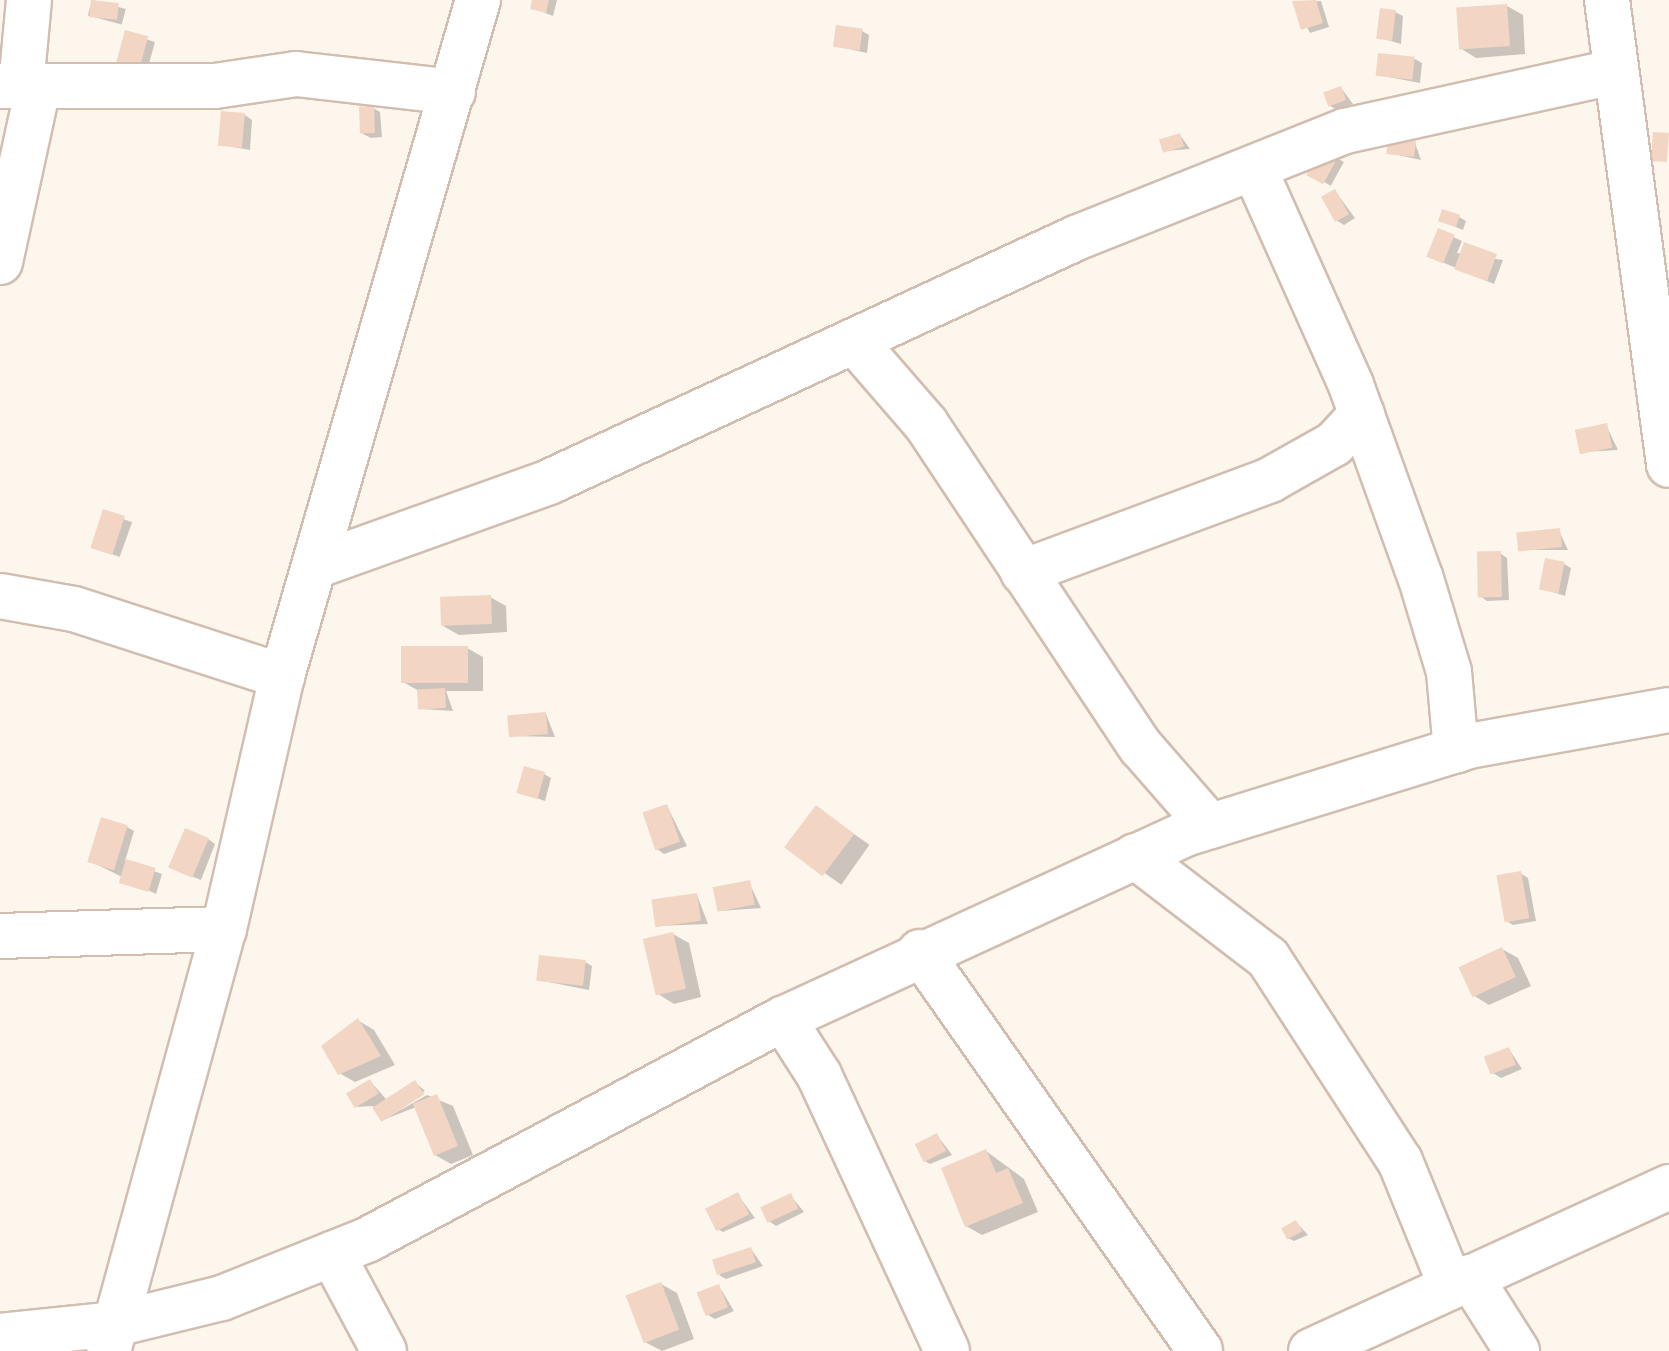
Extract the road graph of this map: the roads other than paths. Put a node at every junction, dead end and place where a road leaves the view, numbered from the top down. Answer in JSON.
{"nodes":[{"id":1,"x":29,"y":0,"type":"edge"},
{"id":2,"x":478,"y":0,"type":"edge"},
{"id":3,"x":1607,"y":0,"type":"edge"},
{"id":4,"x":1614,"y":72,"type":"junction"},
{"id":5,"x":20,"y":86,"type":"edge"},
{"id":6,"x":453,"y":92,"type":"junction"},
{"id":7,"x":1254,"y":168,"type":"junction"},
{"id":8,"x":0,"y":262,"type":"edge"},
{"id":9,"x":855,"y":342,"type":"junction"},
{"id":10,"x":1362,"y":414,"type":"junction"},
{"id":11,"x":1669,"y":465,"type":"edge"},
{"id":12,"x":315,"y":566,"type":"junction"},
{"id":13,"x":1023,"y":572,"type":"junction"},
{"id":14,"x":0,"y":596,"type":"edge"},
{"id":15,"x":282,"y":676,"type":"junction"},
{"id":16,"x":1669,"y":710,"type":"edge"},
{"id":17,"x":1456,"y":751,"type":"junction"},
{"id":18,"x":1210,"y":826,"type":"junction"},
{"id":19,"x":1135,"y":856,"type":"junction"},
{"id":20,"x":224,"y":929,"type":"junction"},
{"id":21,"x":0,"y":936,"type":"edge"},
{"id":22,"x":920,"y":952,"type":"junction"},
{"id":23,"x":783,"y":1019,"type":"junction"},
{"id":24,"x":1669,"y":1187,"type":"edge"},
{"id":25,"x":332,"y":1254,"type":"junction"},
{"id":26,"x":1460,"y":1282,"type":"junction"},
{"id":27,"x":0,"y":1336,"type":"edge"},
{"id":28,"x":112,"y":1338,"type":"edge"},
{"id":29,"x":384,"y":1351,"type":"edge"},
{"id":30,"x":947,"y":1351,"type":"edge"},
{"id":31,"x":1200,"y":1351,"type":"edge"},
{"id":32,"x":1311,"y":1351,"type":"edge"},
{"id":33,"x":1517,"y":1351,"type":"edge"}],
"edges":[{"from":1,"to":5,"type":"street"},
{"from":2,"to":6,"type":"street"},
{"from":3,"to":4,"type":"street"},
{"from":4,"to":7,"type":"street"},
{"from":4,"to":11,"type":"street"},
{"from":5,"to":6,"type":"street"},
{"from":5,"to":8,"type":"street"},
{"from":6,"to":12,"type":"street"},
{"from":7,"to":9,"type":"street"},
{"from":7,"to":10,"type":"street"},
{"from":9,"to":12,"type":"street"},
{"from":9,"to":13,"type":"street"},
{"from":10,"to":13,"type":"street"},
{"from":10,"to":17,"type":"street"},
{"from":12,"to":15,"type":"street"},
{"from":13,"to":18,"type":"street"},
{"from":14,"to":15,"type":"street"},
{"from":15,"to":20,"type":"street"},
{"from":16,"to":17,"type":"street"},
{"from":17,"to":18,"type":"street"},
{"from":18,"to":19,"type":"street"},
{"from":19,"to":22,"type":"street"},
{"from":19,"to":26,"type":"street"},
{"from":20,"to":21,"type":"street"},
{"from":20,"to":28,"type":"street"},
{"from":22,"to":23,"type":"street"},
{"from":22,"to":31,"type":"street"},
{"from":23,"to":25,"type":"street"},
{"from":23,"to":30,"type":"street"},
{"from":24,"to":26,"type":"street"},
{"from":25,"to":28,"type":"street"},
{"from":25,"to":29,"type":"street"},
{"from":26,"to":32,"type":"street"},
{"from":26,"to":33,"type":"street"},
{"from":27,"to":28,"type":"street"}]}
